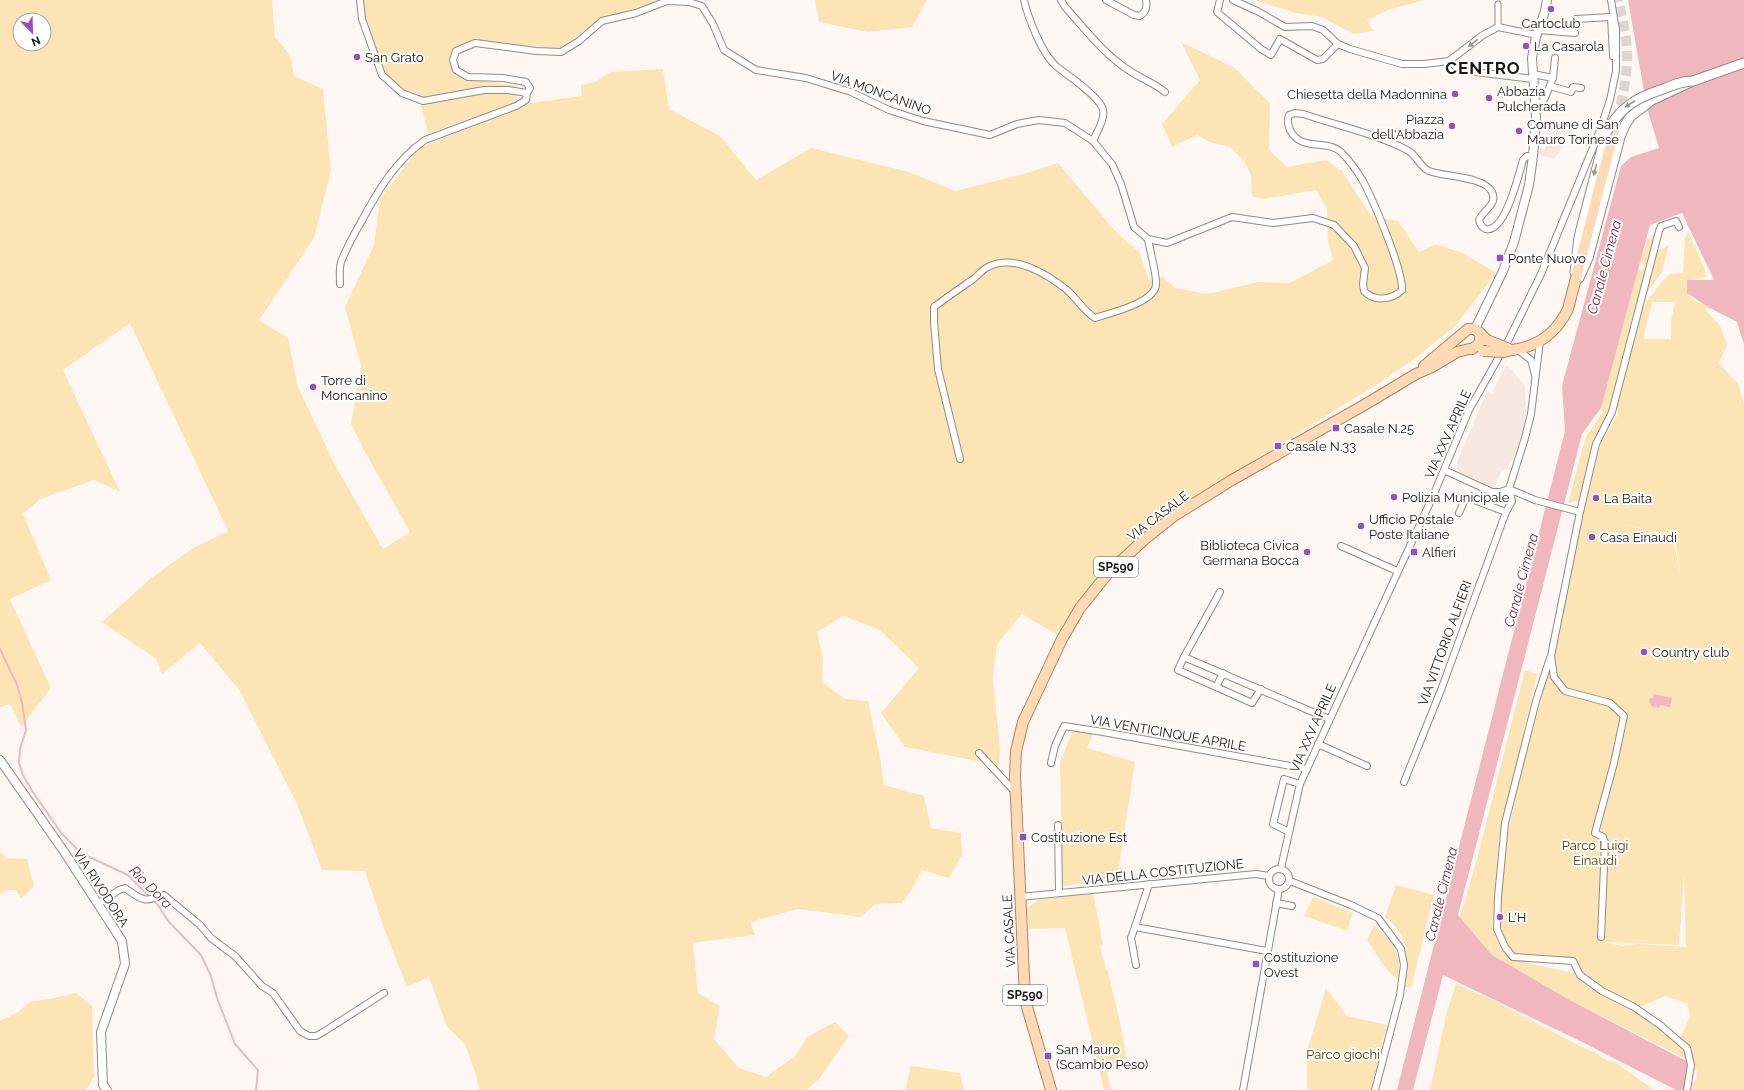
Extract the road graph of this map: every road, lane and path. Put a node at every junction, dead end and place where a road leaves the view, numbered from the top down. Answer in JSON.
{"nodes":[{"id":1,"x":360,"y":0,"type":"edge"},
{"id":2,"x":1024,"y":0,"type":"edge"},
{"id":3,"x":1061,"y":0,"type":"edge"},
{"id":4,"x":1106,"y":0,"type":"edge"},
{"id":5,"x":1146,"y":0,"type":"edge"},
{"id":6,"x":1220,"y":0,"type":"edge"},
{"id":7,"x":1233,"y":0,"type":"edge"},
{"id":8,"x":1547,"y":0,"type":"edge"},
{"id":9,"x":1611,"y":0,"type":"edge"},
{"id":10,"x":1498,"y":4,"type":"dead end"},
{"id":11,"x":1576,"y":19,"type":"dead end"},
{"id":12,"x":1498,"y":27,"type":"junction"},
{"id":13,"x":1538,"y":33,"type":"junction"},
{"id":14,"x":1575,"y":33,"type":"dead end"},
{"id":15,"x":1338,"y":44,"type":"junction"},
{"id":16,"x":1556,"y":58,"type":"dead end"},
{"id":17,"x":1449,"y":61,"type":"junction"},
{"id":18,"x":1744,"y":63,"type":"edge"},
{"id":19,"x":1533,"y":77,"type":"junction"},
{"id":20,"x":1614,"y":77,"type":"junction"},
{"id":21,"x":1553,"y":78,"type":"junction"},
{"id":22,"x":1693,"y":81,"type":"junction"},
{"id":23,"x":1550,"y":86,"type":"junction"},
{"id":24,"x":1581,"y":88,"type":"dead end"},
{"id":25,"x":1165,"y":92,"type":"dead end"},
{"id":26,"x":527,"y":93,"type":"junction"},
{"id":27,"x":1535,"y":109,"type":"junction"},
{"id":28,"x":1610,"y":132,"type":"joint"},
{"id":29,"x":1093,"y":141,"type":"junction"},
{"id":30,"x":1533,"y":156,"type":"junction"},
{"id":31,"x":1679,"y":227,"type":"dead end"},
{"id":32,"x":1148,"y":239,"type":"junction"},
{"id":33,"x":340,"y":284,"type":"dead end"},
{"id":34,"x":1574,"y":290,"type":"junction"},
{"id":35,"x":1481,"y":334,"type":"junction"},
{"id":36,"x":1461,"y":336,"type":"junction"},
{"id":37,"x":1540,"y":341,"type":"junction"},
{"id":38,"x":1471,"y":349,"type":"junction"},
{"id":39,"x":1515,"y":350,"type":"junction"},
{"id":40,"x":1416,"y":374,"type":"junction"},
{"id":41,"x":1535,"y":379,"type":"junction"},
{"id":42,"x":960,"y":460,"type":"dead end"},
{"id":43,"x":1444,"y":470,"type":"junction"},
{"id":44,"x":1509,"y":489,"type":"junction"},
{"id":45,"x":1506,"y":512,"type":"junction"},
{"id":46,"x":1580,"y":512,"type":"junction"},
{"id":47,"x":1459,"y":513,"type":"dead end"},
{"id":48,"x":1341,"y":546,"type":"dead end"},
{"id":49,"x":1397,"y":571,"type":"junction"},
{"id":50,"x":1220,"y":592,"type":"dead end"},
{"id":51,"x":1551,"y":656,"type":"junction"},
{"id":52,"x":1184,"y":657,"type":"junction"},
{"id":53,"x":1223,"y":673,"type":"junction"},
{"id":54,"x":1216,"y":687,"type":"junction"},
{"id":55,"x":1261,"y":689,"type":"junction"},
{"id":56,"x":1329,"y":718,"type":"junction"},
{"id":57,"x":1318,"y":744,"type":"junction"},
{"id":58,"x":978,"y":753,"type":"dead end"},
{"id":59,"x":0,"y":760,"type":"edge"},
{"id":60,"x":1051,"y":763,"type":"dead end"},
{"id":61,"x":1368,"y":766,"type":"dead end"},
{"id":62,"x":1306,"y":769,"type":"junction"},
{"id":63,"x":1404,"y":782,"type":"dead end"},
{"id":64,"x":1300,"y":784,"type":"junction"},
{"id":65,"x":1015,"y":792,"type":"junction"},
{"id":66,"x":1058,"y":825,"type":"dead end"},
{"id":67,"x":1289,"y":832,"type":"junction"},
{"id":68,"x":1281,"y":868,"type":"junction"},
{"id":69,"x":1269,"y":876,"type":"junction"},
{"id":70,"x":1290,"y":881,"type":"junction"},
{"id":71,"x":1148,"y":884,"type":"junction"},
{"id":72,"x":1279,"y":889,"type":"junction"},
{"id":73,"x":1059,"y":893,"type":"junction"},
{"id":74,"x":1020,"y":896,"type":"junction"},
{"id":75,"x":1276,"y":903,"type":"junction"},
{"id":76,"x":98,"y":904,"type":"junction"},
{"id":77,"x":1292,"y":906,"type":"dead end"},
{"id":78,"x":1135,"y":927,"type":"junction"},
{"id":79,"x":1601,"y":937,"type":"dead end"},
{"id":80,"x":1267,"y":951,"type":"junction"},
{"id":81,"x":1136,"y":965,"type":"dead end"},
{"id":82,"x":384,"y":993,"type":"dead end"},
{"id":83,"x":107,"y":1090,"type":"edge"},
{"id":84,"x":1051,"y":1090,"type":"edge"},
{"id":85,"x":1243,"y":1090,"type":"edge"},
{"id":86,"x":1375,"y":1090,"type":"edge"},
{"id":87,"x":1686,"y":1090,"type":"edge"}],
"edges":[{"from":1,"to":26,"type":"street"},
{"from":2,"to":29,"type":"street"},
{"from":3,"to":25,"type":"street"},
{"from":4,"to":5,"type":"street"},
{"from":6,"to":15,"type":"street"},
{"from":7,"to":15,"type":"street"},
{"from":8,"to":13,"type":"street"},
{"from":9,"to":20,"type":"street","name":"VIA XXV APRILE"},
{"from":10,"to":12,"type":"street"},
{"from":11,"to":20,"type":"street","name":"VIA XXV APRILE"},
{"from":12,"to":13,"type":"street"},
{"from":12,"to":17,"type":"street","one_way":true},
{"from":13,"to":14,"type":"street"},
{"from":13,"to":19,"type":"street"},
{"from":15,"to":17,"type":"street"},
{"from":16,"to":21,"type":"street"},
{"from":17,"to":19,"type":"street"},
{"from":18,"to":22,"type":"main road"},
{"from":19,"to":21,"type":"street"},
{"from":19,"to":27,"type":"street"},
{"from":20,"to":43,"type":"street","name":"VIA XXV APRILE"},
{"from":21,"to":23,"type":"street"},
{"from":22,"to":28,"type":"main road","one_way":true,"bridge":true},
{"from":22,"to":34,"type":"main road","bridge":true},
{"from":23,"to":24,"type":"street"},
{"from":23,"to":27,"type":"street"},
{"from":26,"to":29,"type":"street","name":"VIA MONCANINO"},
{"from":26,"to":33,"type":"street"},
{"from":27,"to":30,"type":"street"},
{"from":28,"to":34,"type":"main road"},
{"from":29,"to":32,"type":"street","name":"VIA MONCANINO"},
{"from":30,"to":32,"type":"street"},
{"from":30,"to":35,"type":"street"},
{"from":31,"to":46,"type":"street"},
{"from":32,"to":42,"type":"street"},
{"from":34,"to":37,"type":"main road"},
{"from":35,"to":36,"type":"main road","number":"SP590"},
{"from":35,"to":38,"type":"main road"},
{"from":35,"to":39,"type":"main road","bridge":true},
{"from":36,"to":38,"type":"main road"},
{"from":36,"to":40,"type":"main road","number":"SP590"},
{"from":37,"to":39,"type":"main road"},
{"from":37,"to":41,"type":"street","name":"VIA VITTORIO ALFIERI"},
{"from":38,"to":39,"type":"main road","bridge":true},
{"from":38,"to":40,"type":"main road","number":"SP590"},
{"from":39,"to":41,"type":"street","name":"VIA VITTORIO ALFIERI"},
{"from":40,"to":65,"type":"main road","name":"VIA CASALE","number":"SP590"},
{"from":41,"to":44,"type":"street","name":"VIA VITTORIO ALFIERI"},
{"from":43,"to":44,"type":"street"},
{"from":43,"to":49,"type":"street","name":"VIA XXV APRILE"},
{"from":44,"to":45,"type":"street","name":"VIA VITTORIO ALFIERI"},
{"from":44,"to":46,"type":"street"},
{"from":45,"to":47,"type":"street"},
{"from":45,"to":63,"type":"street","name":"VIA VITTORIO ALFIERI"},
{"from":46,"to":51,"type":"street"},
{"from":48,"to":49,"type":"street"},
{"from":49,"to":56,"type":"street","name":"VIA XXV APRILE"},
{"from":50,"to":52,"type":"street"},
{"from":51,"to":79,"type":"street"},
{"from":51,"to":87,"type":"street"},
{"from":52,"to":53,"type":"street"},
{"from":52,"to":54,"type":"street"},
{"from":53,"to":54,"type":"street"},
{"from":53,"to":55,"type":"street"},
{"from":54,"to":55,"type":"street"},
{"from":55,"to":56,"type":"street"},
{"from":56,"to":57,"type":"street","name":"VIA XXV APRILE"},
{"from":57,"to":61,"type":"street"},
{"from":57,"to":62,"type":"street","name":"VIA XXV APRILE"},
{"from":58,"to":65,"type":"street"},
{"from":59,"to":76,"type":"street","name":"VIA RIVODORA"},
{"from":60,"to":62,"type":"street","name":"VIA VENTICINQUE APRILE"},
{"from":62,"to":64,"type":"street","name":"VIA XXV APRILE"},
{"from":64,"to":67,"type":"street","name":"VIA XXV APRILE"},
{"from":64,"to":67,"type":"street"},
{"from":65,"to":74,"type":"main road","name":"VIA CASALE","number":"SP590"},
{"from":66,"to":73,"type":"street"},
{"from":67,"to":68,"type":"street","name":"VIA XXV APRILE"},
{"from":68,"to":69,"type":"street"},
{"from":68,"to":70,"type":"street"},
{"from":69,"to":71,"type":"street","name":"VIA DELLA COSTITUZIONE"},
{"from":69,"to":72,"type":"street"},
{"from":70,"to":72,"type":"street"},
{"from":70,"to":86,"type":"street"},
{"from":71,"to":73,"type":"street","name":"VIA DELLA COSTITUZIONE"},
{"from":71,"to":78,"type":"street"},
{"from":72,"to":75,"type":"street"},
{"from":73,"to":74,"type":"street","name":"VIA DELLA COSTITUZIONE"},
{"from":74,"to":84,"type":"main road","name":"VIA CASALE","number":"SP590"},
{"from":75,"to":77,"type":"street"},
{"from":75,"to":80,"type":"street"},
{"from":76,"to":82,"type":"street"},
{"from":76,"to":83,"type":"street","name":"VIA RIVODORA"},
{"from":78,"to":80,"type":"street"},
{"from":78,"to":81,"type":"street"},
{"from":80,"to":85,"type":"street"}]}
